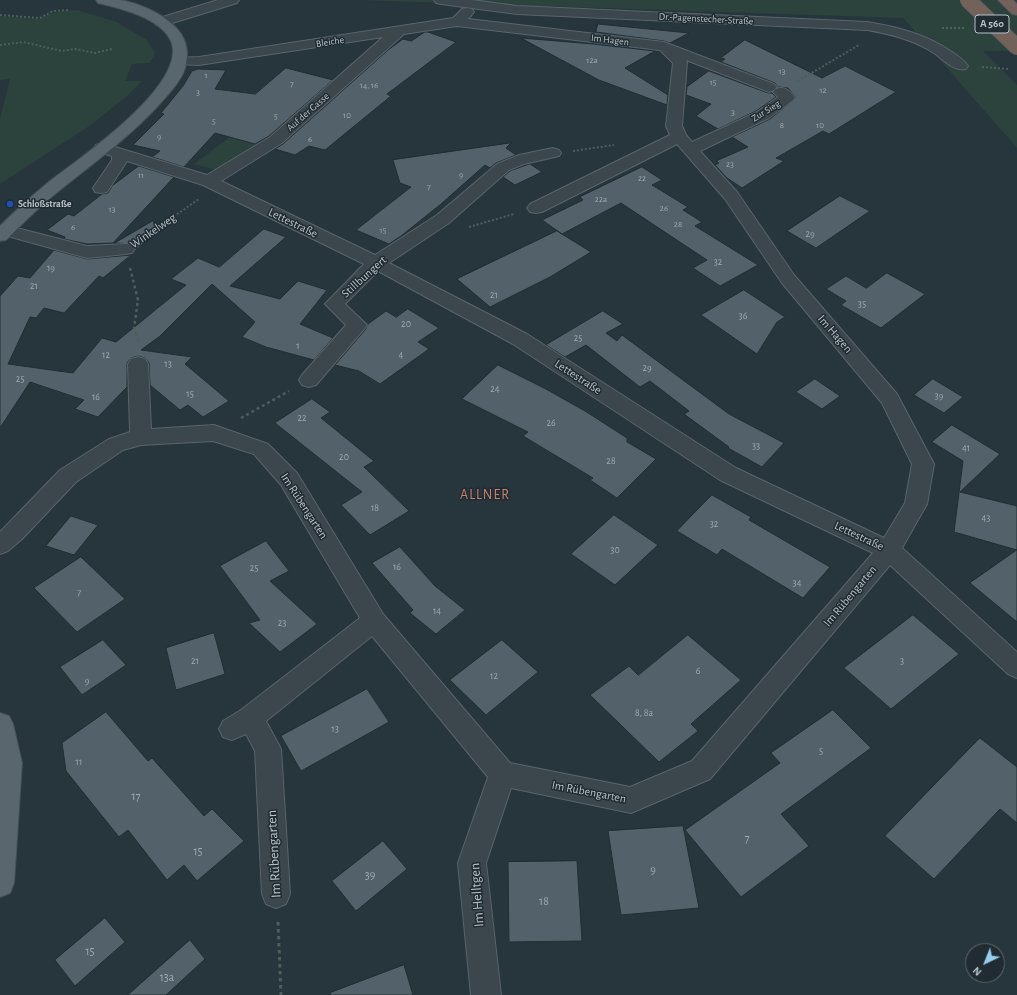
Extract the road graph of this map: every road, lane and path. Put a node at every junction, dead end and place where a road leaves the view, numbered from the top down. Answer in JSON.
{"nodes":[{"id":1,"x":103,"y":0,"type":"edge"},
{"id":2,"x":232,"y":0,"type":"edge"},
{"id":3,"x":440,"y":0,"type":"edge"},
{"id":4,"x":968,"y":0,"type":"edge"},
{"id":5,"x":1005,"y":0,"type":"edge"},
{"id":6,"x":466,"y":3,"type":"junction"},
{"id":7,"x":68,"y":10,"type":"dead end"},
{"id":8,"x":1017,"y":11,"type":"edge"},
{"id":9,"x":0,"y":15,"type":"edge"},
{"id":10,"x":161,"y":22,"type":"junction"},
{"id":11,"x":457,"y":22,"type":"junction"},
{"id":12,"x":940,"y":28,"type":"dead end"},
{"id":13,"x":971,"y":28,"type":"dead end"},
{"id":14,"x":399,"y":31,"type":"junction"},
{"id":15,"x":860,"y":44,"type":"dead end"},
{"id":16,"x":0,"y":45,"type":"edge"},
{"id":17,"x":664,"y":46,"type":"junction"},
{"id":18,"x":1017,"y":47,"type":"edge"},
{"id":19,"x":112,"y":49,"type":"dead end"},
{"id":20,"x":180,"y":61,"type":"junction"},
{"id":21,"x":961,"y":66,"type":"joint"},
{"id":22,"x":1013,"y":69,"type":"dead end"},
{"id":23,"x":775,"y":89,"type":"junction"},
{"id":24,"x":685,"y":143,"type":"junction"},
{"id":25,"x":102,"y":148,"type":"junction"},
{"id":26,"x":553,"y":153,"type":"dead end"},
{"id":27,"x":120,"y":154,"type":"junction"},
{"id":28,"x":214,"y":184,"type":"junction"},
{"id":29,"x":101,"y":188,"type":"dead end"},
{"id":30,"x":536,"y":208,"type":"joint"},
{"id":31,"x":443,"y":219,"type":"junction"},
{"id":32,"x":3,"y":233,"type":"edge"},
{"id":33,"x":126,"y":249,"type":"junction"},
{"id":34,"x":376,"y":263,"type":"junction"},
{"id":35,"x":138,"y":364,"type":"joint"},
{"id":36,"x":309,"y":380,"type":"joint"},
{"id":37,"x":214,"y":433,"type":"junction"},
{"id":38,"x":142,"y":437,"type":"junction"},
{"id":39,"x":0,"y":545,"type":"edge"},
{"id":40,"x":889,"y":550,"type":"junction"},
{"id":41,"x":374,"y":621,"type":"junction"},
{"id":42,"x":1017,"y":667,"type":"edge"},
{"id":43,"x":0,"y":724,"type":"edge"},
{"id":44,"x":502,"y":774,"type":"junction"},
{"id":45,"x":0,"y":883,"type":"edge"},
{"id":46,"x":276,"y":894,"type":"joint"},
{"id":47,"x":281,"y":995,"type":"edge"},
{"id":48,"x":486,"y":995,"type":"edge"}],
"edges":[{"from":1,"to":10,"type":"main road"},
{"from":2,"to":10,"type":"street"},
{"from":3,"to":6,"type":"street","name":"Dr.-Pagenstecher-Straße"},
{"from":4,"to":18,"type":"highway","number":"A 560","bridge":true},
{"from":5,"to":8,"type":"highway","number":"A 560"},
{"from":6,"to":11,"type":"street"},
{"from":6,"to":21,"type":"street","name":"Dr.-Pagenstecher-Straße"},
{"from":7,"to":9,"type":"path"},
{"from":10,"to":20,"type":"main road"},
{"from":11,"to":14,"type":"street","name":"Bleiche"},
{"from":11,"to":17,"type":"street","name":"Im Hagen"},
{"from":12,"to":13,"type":"path"},
{"from":14,"to":20,"type":"street","name":"Bleiche"},
{"from":14,"to":28,"type":"street","name":"Auf der Gasse"},
{"from":15,"to":23,"type":"path","name":"Zur Sieg"},
{"from":16,"to":19,"type":"path"},
{"from":17,"to":23,"type":"street"},
{"from":17,"to":24,"type":"street","name":"Im Hagen"},
{"from":20,"to":25,"type":"main road"},
{"from":21,"to":22,"type":"path"},
{"from":23,"to":24,"type":"street","name":"Zur Sieg"},
{"from":24,"to":30,"type":"street"},
{"from":24,"to":40,"type":"street","name":"Im Hagen"},
{"from":25,"to":27,"type":"street","name":"Lettestraße"},
{"from":25,"to":32,"type":"main road"},
{"from":26,"to":31,"type":"street","name":"Stillbungert"},
{"from":27,"to":28,"type":"street","name":"Lettestraße"},
{"from":27,"to":29,"type":"street"},
{"from":28,"to":33,"type":"path","name":"Winkelweg"},
{"from":28,"to":34,"type":"street","name":"Lettestraße"},
{"from":30,"to":31,"type":"path"},
{"from":31,"to":34,"type":"street","name":"Stillbungert"},
{"from":32,"to":33,"type":"street"},
{"from":33,"to":35,"type":"path","name":"Winkelweg"},
{"from":34,"to":36,"type":"street","name":"Stillbungert"},
{"from":34,"to":40,"type":"street","name":"Lettestraße"},
{"from":35,"to":38,"type":"street"},
{"from":36,"to":37,"type":"path"},
{"from":37,"to":38,"type":"street","name":"Im Rübengarten"},
{"from":37,"to":41,"type":"street","name":"Im Rübengarten"},
{"from":38,"to":39,"type":"street","name":"Im Rübengarten"},
{"from":40,"to":42,"type":"street","name":"Lettestraße"},
{"from":40,"to":44,"type":"street","name":"Im Rübengarten"},
{"from":41,"to":44,"type":"street","name":"Im Rübengarten"},
{"from":41,"to":46,"type":"street","name":"Im Rübengarten"},
{"from":43,"to":45,"type":"main road"},
{"from":44,"to":48,"type":"street","name":"Im Helltgen"},
{"from":46,"to":47,"type":"path","name":"Im Rübengarten"}]}
